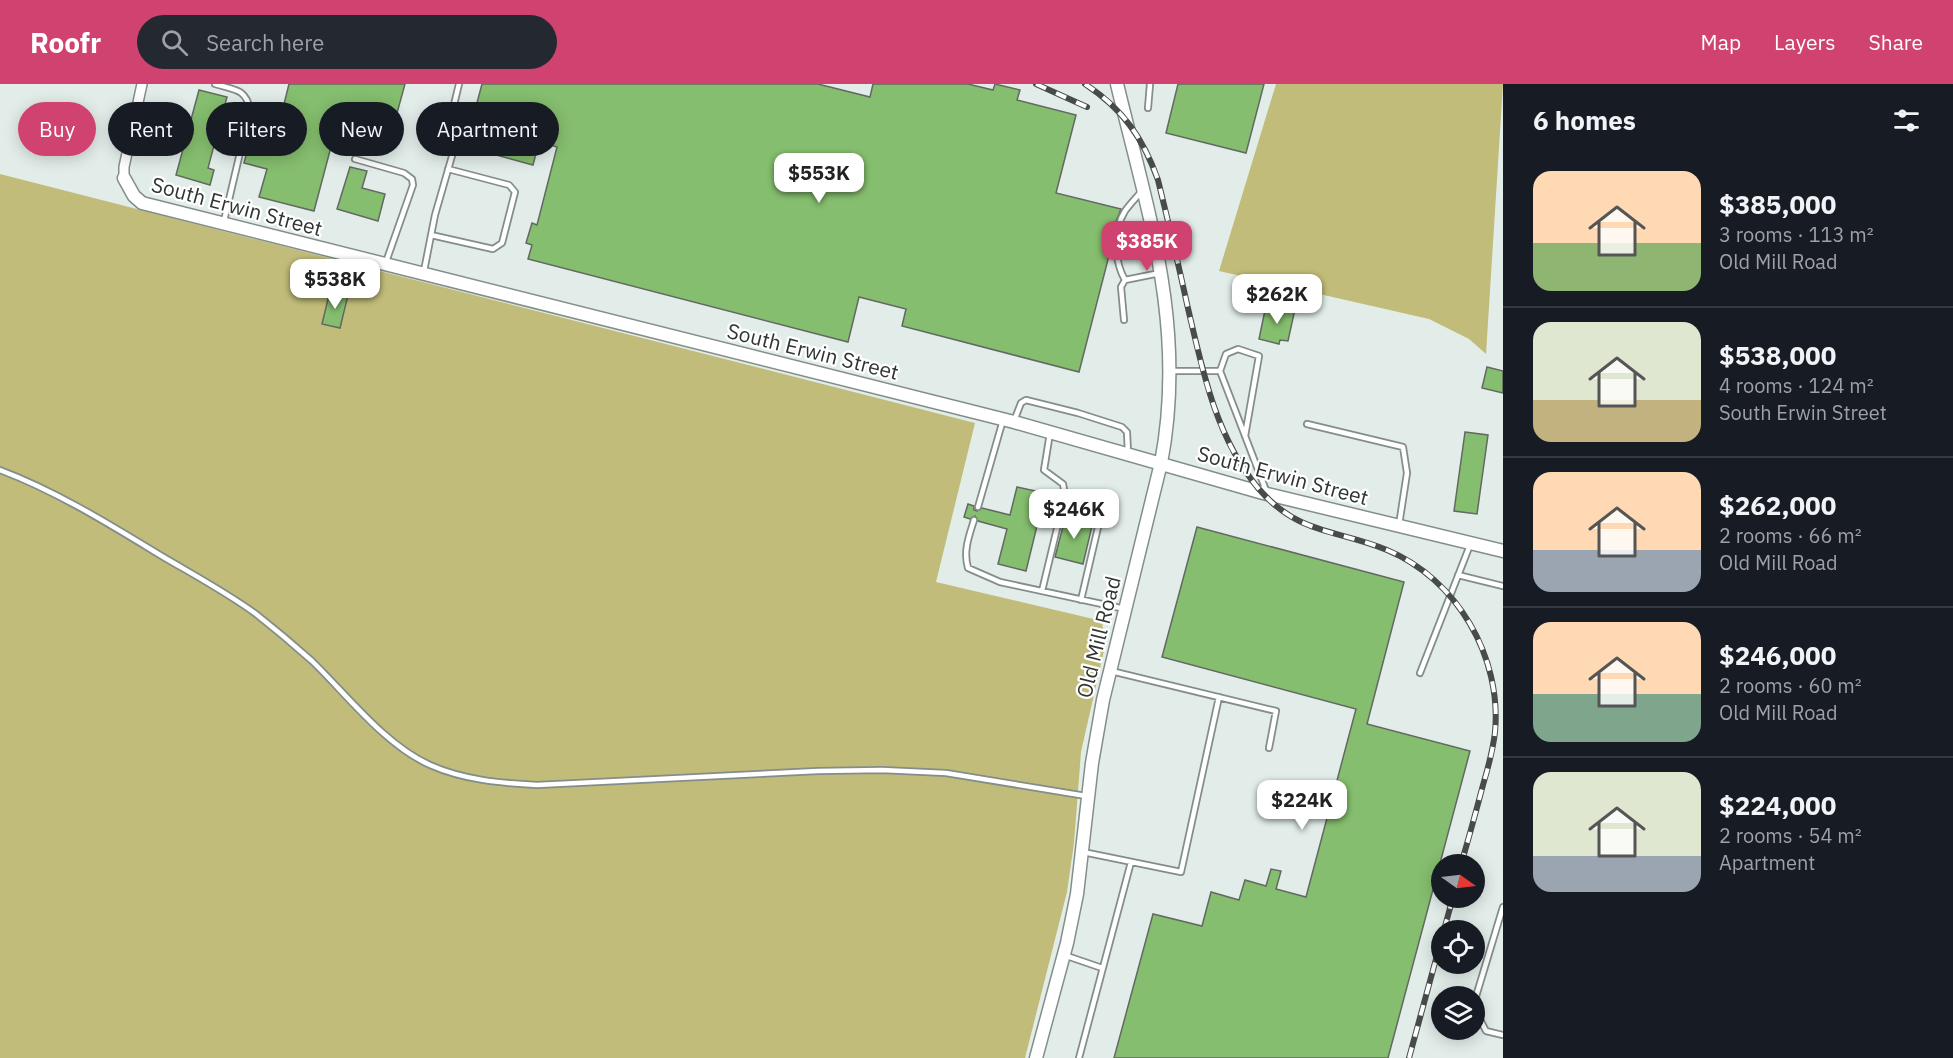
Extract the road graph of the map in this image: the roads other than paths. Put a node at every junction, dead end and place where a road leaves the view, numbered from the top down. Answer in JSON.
{"nodes":[{"id":1,"x":142,"y":84,"type":"edge"},
{"id":2,"x":215,"y":84,"type":"edge"},
{"id":3,"x":459,"y":84,"type":"edge"},
{"id":4,"x":1117,"y":84,"type":"edge"},
{"id":5,"x":1150,"y":84,"type":"edge"},
{"id":6,"x":1148,"y":108,"type":"dead end"},
{"id":7,"x":355,"y":159,"type":"dead end"},
{"id":8,"x":448,"y":169,"type":"junction"},
{"id":9,"x":124,"y":178,"type":"joint"},
{"id":10,"x":1143,"y":190,"type":"junction"},
{"id":11,"x":223,"y":224,"type":"junction"},
{"id":12,"x":431,"y":235,"type":"junction"},
{"id":13,"x":386,"y":264,"type":"junction"},
{"id":14,"x":1162,"y":273,"type":"junction"},
{"id":15,"x":423,"y":274,"type":"junction"},
{"id":16,"x":1125,"y":280,"type":"junction"},
{"id":17,"x":1124,"y":320,"type":"dead end"},
{"id":18,"x":1171,"y":371,"type":"junction"},
{"id":19,"x":1220,"y":371,"type":"junction"},
{"id":20,"x":1008,"y":420,"type":"junction"},
{"id":21,"x":1306,"y":424,"type":"dead end"},
{"id":22,"x":1050,"y":432,"type":"junction"},
{"id":23,"x":1245,"y":437,"type":"junction"},
{"id":24,"x":1128,"y":453,"type":"junction"},
{"id":25,"x":1161,"y":463,"type":"junction"},
{"id":26,"x":0,"y":470,"type":"edge"},
{"id":27,"x":1268,"y":494,"type":"junction"},
{"id":28,"x":1065,"y":495,"type":"junction"},
{"id":29,"x":978,"y":507,"type":"dead end"},
{"id":30,"x":974,"y":520,"type":"dead end"},
{"id":31,"x":1399,"y":525,"type":"junction"},
{"id":32,"x":1471,"y":543,"type":"junction"},
{"id":33,"x":1503,"y":551,"type":"edge"},
{"id":34,"x":1458,"y":575,"type":"junction"},
{"id":35,"x":1503,"y":586,"type":"edge"},
{"id":36,"x":1042,"y":591,"type":"junction"},
{"id":37,"x":1081,"y":600,"type":"junction"},
{"id":38,"x":1125,"y":609,"type":"junction"},
{"id":39,"x":1109,"y":670,"type":"junction"},
{"id":40,"x":1420,"y":673,"type":"dead end"},
{"id":41,"x":1219,"y":697,"type":"junction"},
{"id":42,"x":1269,"y":748,"type":"dead end"},
{"id":43,"x":1088,"y":796,"type":"junction"},
{"id":44,"x":1083,"y":852,"type":"junction"},
{"id":45,"x":1131,"y":862,"type":"junction"},
{"id":46,"x":1503,"y":907,"type":"edge"},
{"id":47,"x":1064,"y":955,"type":"junction"},
{"id":48,"x":1102,"y":968,"type":"junction"},
{"id":49,"x":1479,"y":986,"type":"edge"},
{"id":50,"x":1485,"y":1029,"type":"edge"},
{"id":51,"x":1503,"y":1035,"type":"edge"},
{"id":52,"x":1036,"y":1058,"type":"edge"},
{"id":53,"x":1079,"y":1058,"type":"edge"}],
"edges":[{"from":1,"to":9,"type":"street"},
{"from":2,"to":11,"type":"lane"},
{"from":3,"to":8,"type":"lane"},
{"from":4,"to":10,"type":"street","name":"Old Mill Road"},
{"from":5,"to":6,"type":"lane"},
{"from":7,"to":13,"type":"lane"},
{"from":8,"to":12,"type":"lane"},
{"from":8,"to":12,"type":"lane"},
{"from":9,"to":11,"type":"street","name":"South Erwin Street"},
{"from":10,"to":14,"type":"street","name":"Old Mill Road"},
{"from":10,"to":16,"type":"lane"},
{"from":11,"to":13,"type":"street","name":"South Erwin Street"},
{"from":12,"to":15,"type":"lane"},
{"from":13,"to":15,"type":"street","name":"South Erwin Street"},
{"from":14,"to":16,"type":"lane"},
{"from":14,"to":18,"type":"street","name":"Old Mill Road"},
{"from":15,"to":20,"type":"street","name":"South Erwin Street"},
{"from":16,"to":17,"type":"lane"},
{"from":18,"to":19,"type":"lane"},
{"from":18,"to":25,"type":"street","name":"Old Mill Road"},
{"from":19,"to":23,"type":"lane"},
{"from":19,"to":23,"type":"lane"},
{"from":20,"to":22,"type":"street","name":"South Erwin Street"},
{"from":20,"to":24,"type":"lane"},
{"from":20,"to":29,"type":"lane"},
{"from":21,"to":31,"type":"lane"},
{"from":22,"to":24,"type":"street","name":"South Erwin Street"},
{"from":22,"to":28,"type":"lane"},
{"from":23,"to":27,"type":"lane"},
{"from":24,"to":25,"type":"street","name":"South Erwin Street"},
{"from":25,"to":27,"type":"street","name":"South Erwin Street"},
{"from":25,"to":38,"type":"street","name":"Old Mill Road"},
{"from":26,"to":43,"type":"lane"},
{"from":27,"to":31,"type":"street","name":"South Erwin Street"},
{"from":28,"to":36,"type":"lane"},
{"from":28,"to":37,"type":"lane"},
{"from":30,"to":36,"type":"lane"},
{"from":31,"to":32,"type":"street","name":"South Erwin Street"},
{"from":32,"to":33,"type":"street","name":"South Erwin Street"},
{"from":32,"to":34,"type":"lane"},
{"from":34,"to":35,"type":"lane"},
{"from":34,"to":40,"type":"lane"},
{"from":36,"to":37,"type":"lane"},
{"from":37,"to":38,"type":"lane"},
{"from":38,"to":39,"type":"street","name":"Old Mill Road"},
{"from":39,"to":41,"type":"lane"},
{"from":39,"to":43,"type":"street","name":"Old Mill Road"},
{"from":41,"to":42,"type":"lane"},
{"from":41,"to":45,"type":"lane"},
{"from":43,"to":44,"type":"street","name":"Old Mill Road"},
{"from":44,"to":45,"type":"lane"},
{"from":44,"to":47,"type":"street","name":"Old Mill Road"},
{"from":45,"to":48,"type":"lane"},
{"from":46,"to":49,"type":"lane"},
{"from":47,"to":48,"type":"lane"},
{"from":47,"to":52,"type":"street","name":"Old Mill Road"},
{"from":48,"to":53,"type":"lane"},
{"from":50,"to":51,"type":"lane"}]}
